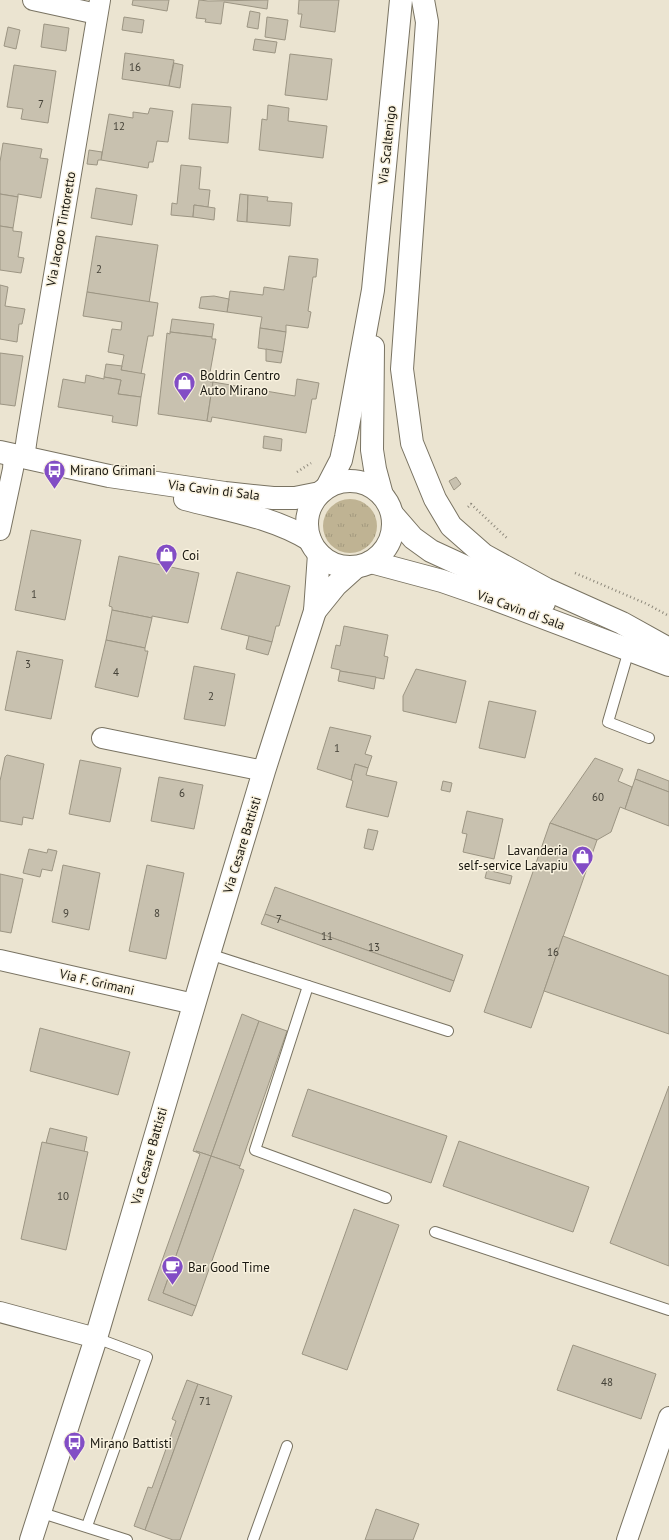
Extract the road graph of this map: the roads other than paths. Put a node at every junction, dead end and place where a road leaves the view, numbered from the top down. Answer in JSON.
{"nodes":[{"id":1,"x":32,"y":0,"type":"edge"},
{"id":2,"x":401,"y":0,"type":"edge"},
{"id":3,"x":423,"y":0,"type":"edge"},
{"id":4,"x":99,"y":7,"type":"edge"},
{"id":5,"x":373,"y":290,"type":"junction"},
{"id":6,"x":13,"y":455,"type":"edge"},
{"id":7,"x":109,"y":476,"type":"junction"},
{"id":8,"x":324,"y":490,"type":"junction"},
{"id":9,"x":382,"y":495,"type":"junction"},
{"id":10,"x":393,"y":515,"type":"junction"},
{"id":11,"x":0,"y":530,"type":"edge"},
{"id":12,"x":315,"y":547,"type":"junction"},
{"id":13,"x":363,"y":565,"type":"junction"},
{"id":14,"x":315,"y":611,"type":"junction"},
{"id":15,"x":669,"y":649,"type":"edge"},
{"id":16,"x":630,"y":650,"type":"junction"},
{"id":17,"x":669,"y":659,"type":"edge"},
{"id":18,"x":669,"y":665,"type":"edge"},
{"id":19,"x":102,"y":738,"type":"dead end"},
{"id":20,"x":649,"y":738,"type":"dead end"},
{"id":21,"x":264,"y":771,"type":"junction"},
{"id":22,"x":209,"y":954,"type":"junction"},
{"id":23,"x":0,"y":960,"type":"edge"},
{"id":24,"x":308,"y":986,"type":"junction"},
{"id":25,"x":194,"y":1004,"type":"junction"},
{"id":26,"x":448,"y":1031,"type":"dead end"},
{"id":27,"x":386,"y":1198,"type":"dead end"},
{"id":28,"x":435,"y":1232,"type":"dead end"},
{"id":29,"x":669,"y":1310,"type":"edge"},
{"id":30,"x":0,"y":1312,"type":"edge"},
{"id":31,"x":96,"y":1338,"type":"junction"},
{"id":32,"x":669,"y":1417,"type":"edge"},
{"id":33,"x":287,"y":1446,"type":"dead end"},
{"id":34,"x":39,"y":1512,"type":"junction"},
{"id":35,"x":87,"y":1526,"type":"junction"},
{"id":36,"x":31,"y":1540,"type":"edge"},
{"id":37,"x":127,"y":1540,"type":"edge"},
{"id":38,"x":253,"y":1540,"type":"edge"},
{"id":39,"x":627,"y":1540,"type":"edge"}],
"edges":[{"from":1,"to":4,"type":"street"},
{"from":2,"to":5,"type":"main road","name":"Via Scaltenigo"},
{"from":3,"to":15,"type":"main road"},
{"from":4,"to":6,"type":"street","name":"Via Jacopo Tintoretto"},
{"from":5,"to":8,"type":"main road","name":"Via Scaltenigo"},
{"from":5,"to":9,"type":"main road","name":"Via Scaltenigo"},
{"from":6,"to":7,"type":"main road","name":"Via Cavin di Sala"},
{"from":6,"to":11,"type":"street"},
{"from":7,"to":8,"type":"main road","name":"Via Cavin di Sala"},
{"from":7,"to":12,"type":"main road","name":"Via Cavin di Sala"},
{"from":8,"to":9,"type":"main road"},
{"from":8,"to":12,"type":"main road"},
{"from":9,"to":10,"type":"main road"},
{"from":10,"to":13,"type":"main road"},
{"from":10,"to":17,"type":"main road","name":"Via Cavin di Sala"},
{"from":12,"to":13,"type":"main road"},
{"from":12,"to":14,"type":"main road","name":"Via Cesare Battisti"},
{"from":13,"to":14,"type":"main road","name":"Via Cesare Battisti"},
{"from":13,"to":16,"type":"main road","name":"Via Cavin di Sala"},
{"from":14,"to":21,"type":"main road","name":"Via Cesare Battisti"},
{"from":16,"to":18,"type":"main road","name":"Via Cavin di Sala"},
{"from":16,"to":20,"type":"lane"},
{"from":19,"to":21,"type":"street"},
{"from":21,"to":22,"type":"main road","name":"Via Cesare Battisti"},
{"from":22,"to":24,"type":"lane"},
{"from":22,"to":25,"type":"main road","name":"Via Cesare Battisti"},
{"from":23,"to":25,"type":"street","name":"Via F. Grimani"},
{"from":24,"to":26,"type":"lane"},
{"from":24,"to":27,"type":"lane"},
{"from":25,"to":31,"type":"main road","name":"Via Cesare Battisti"},
{"from":28,"to":29,"type":"lane"},
{"from":30,"to":31,"type":"street"},
{"from":31,"to":34,"type":"main road","name":"Via Cesare Battisti"},
{"from":31,"to":35,"type":"lane"},
{"from":32,"to":39,"type":"street"},
{"from":33,"to":38,"type":"lane"},
{"from":34,"to":35,"type":"lane"},
{"from":34,"to":36,"type":"main road","name":"Via Cesare Battisti"},
{"from":35,"to":37,"type":"lane"}]}
